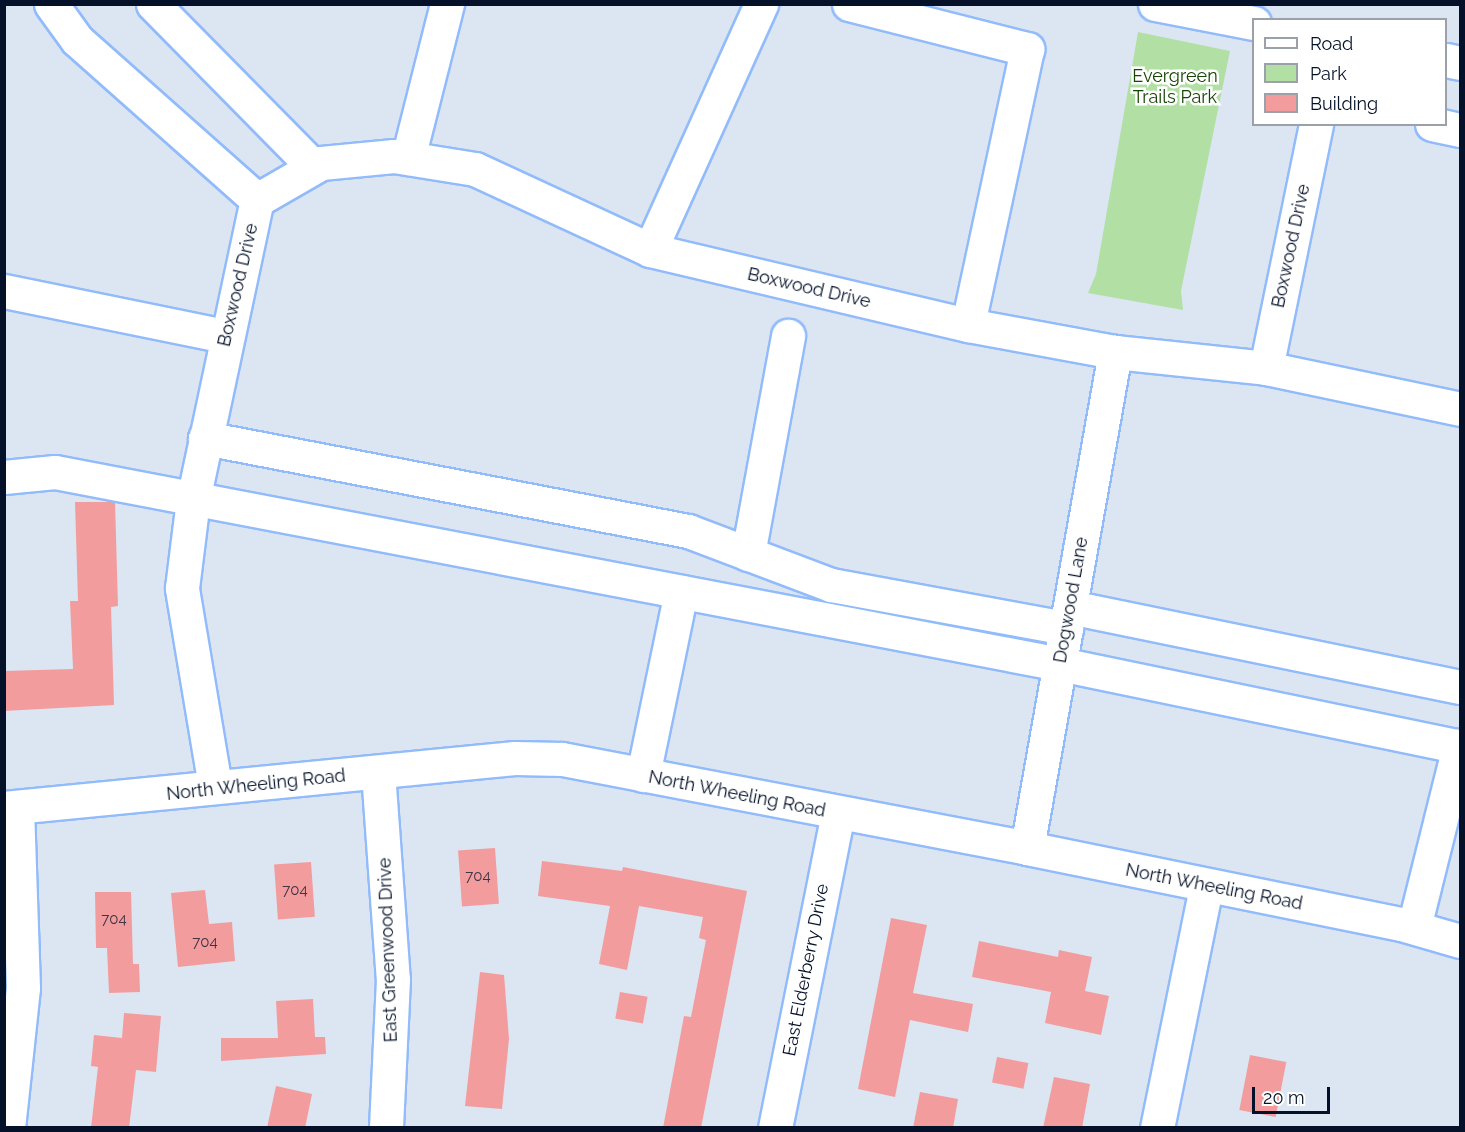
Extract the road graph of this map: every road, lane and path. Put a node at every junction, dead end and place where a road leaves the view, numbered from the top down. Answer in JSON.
{"nodes":[{"id":1,"x":51,"y":4,"type":"edge"},
{"id":2,"x":153,"y":4,"type":"edge"},
{"id":3,"x":447,"y":4,"type":"edge"},
{"id":4,"x":849,"y":4,"type":"edge"},
{"id":5,"x":1155,"y":4,"type":"edge"},
{"id":6,"x":759,"y":10,"type":"edge"},
{"id":7,"x":1252,"y":23,"type":"edge"},
{"id":8,"x":1316,"y":126,"type":"edge"},
{"id":9,"x":1442,"y":126,"type":"edge"},
{"id":10,"x":1461,"y":130,"type":"edge"},
{"id":11,"x":408,"y":158,"type":"junction"},
{"id":12,"x":314,"y":167,"type":"junction"},
{"id":13,"x":258,"y":200,"type":"junction"},
{"id":14,"x":650,"y":250,"type":"junction"},
{"id":15,"x":4,"y":291,"type":"edge"},
{"id":16,"x":968,"y":326,"type":"junction"},
{"id":17,"x":226,"y":336,"type":"junction"},
{"id":18,"x":788,"y":336,"type":"dead end"},
{"id":19,"x":1115,"y":352,"type":"junction"},
{"id":20,"x":1266,"y":368,"type":"junction"},
{"id":21,"x":1461,"y":408,"type":"edge"},
{"id":22,"x":205,"y":438,"type":"junction"},
{"id":23,"x":4,"y":477,"type":"edge"},
{"id":24,"x":193,"y":500,"type":"junction"},
{"id":25,"x":748,"y":554,"type":"junction"},
{"id":26,"x":681,"y":592,"type":"junction"},
{"id":27,"x":1068,"y":617,"type":"junction"},
{"id":28,"x":1060,"y":664,"type":"junction"},
{"id":29,"x":1461,"y":687,"type":"edge"},
{"id":30,"x":1460,"y":746,"type":"edge"},
{"id":31,"x":378,"y":772,"type":"junction"},
{"id":32,"x":643,"y":775,"type":"junction"},
{"id":33,"x":215,"y":786,"type":"junction"},
{"id":34,"x":11,"y":808,"type":"edge"},
{"id":35,"x":838,"y":813,"type":"junction"},
{"id":36,"x":1027,"y":848,"type":"junction"},
{"id":37,"x":1206,"y":888,"type":"junction"},
{"id":38,"x":1414,"y":927,"type":"junction"},
{"id":39,"x":1461,"y":941,"type":"edge"},
{"id":40,"x":8,"y":1128,"type":"edge"},
{"id":41,"x":386,"y":1128,"type":"edge"},
{"id":42,"x":775,"y":1128,"type":"edge"},
{"id":43,"x":1157,"y":1128,"type":"edge"}],
"edges":[{"from":1,"to":13,"type":"street"},
{"from":2,"to":12,"type":"street"},
{"from":3,"to":11,"type":"street"},
{"from":4,"to":16,"type":"street"},
{"from":5,"to":7,"type":"street"},
{"from":6,"to":14,"type":"street"},
{"from":8,"to":20,"type":"street","name":"Boxwood Drive"},
{"from":9,"to":10,"type":"street"},
{"from":11,"to":12,"type":"street","name":"Boxwood Drive"},
{"from":11,"to":14,"type":"street","name":"Boxwood Drive"},
{"from":12,"to":13,"type":"street","name":"Boxwood Drive"},
{"from":13,"to":17,"type":"street","name":"Boxwood Drive"},
{"from":14,"to":16,"type":"street","name":"Boxwood Drive"},
{"from":15,"to":17,"type":"street"},
{"from":16,"to":19,"type":"street","name":"Boxwood Drive"},
{"from":17,"to":22,"type":"street","name":"Boxwood Drive"},
{"from":18,"to":25,"type":"street"},
{"from":19,"to":20,"type":"street","name":"Boxwood Drive"},
{"from":19,"to":27,"type":"street","name":"Dogwood Lane"},
{"from":20,"to":21,"type":"street","name":"Boxwood Drive"},
{"from":22,"to":24,"type":"street","name":"Boxwood Drive"},
{"from":22,"to":25,"type":"street"},
{"from":23,"to":24,"type":"street"},
{"from":24,"to":26,"type":"street"},
{"from":24,"to":33,"type":"street","name":"Boxwood Drive"},
{"from":25,"to":27,"type":"street"},
{"from":26,"to":28,"type":"street"},
{"from":26,"to":32,"type":"street"},
{"from":27,"to":28,"type":"street","name":"Dogwood Lane"},
{"from":27,"to":29,"type":"street"},
{"from":28,"to":30,"type":"street"},
{"from":28,"to":36,"type":"street","name":"Dogwood Lane"},
{"from":30,"to":38,"type":"street"},
{"from":31,"to":32,"type":"street","name":"North Wheeling Road"},
{"from":31,"to":33,"type":"street","name":"North Wheeling Road"},
{"from":31,"to":41,"type":"street","name":"East Greenwood Drive"},
{"from":32,"to":35,"type":"street","name":"North Wheeling Road"},
{"from":33,"to":34,"type":"street","name":"North Wheeling Road"},
{"from":34,"to":40,"type":"street"},
{"from":35,"to":36,"type":"street","name":"North Wheeling Road"},
{"from":35,"to":42,"type":"street","name":"East Elderberry Drive"},
{"from":36,"to":37,"type":"street","name":"North Wheeling Road"},
{"from":37,"to":38,"type":"street","name":"North Wheeling Road"},
{"from":37,"to":43,"type":"street"},
{"from":38,"to":39,"type":"street","name":"North Wheeling Road"}]}
